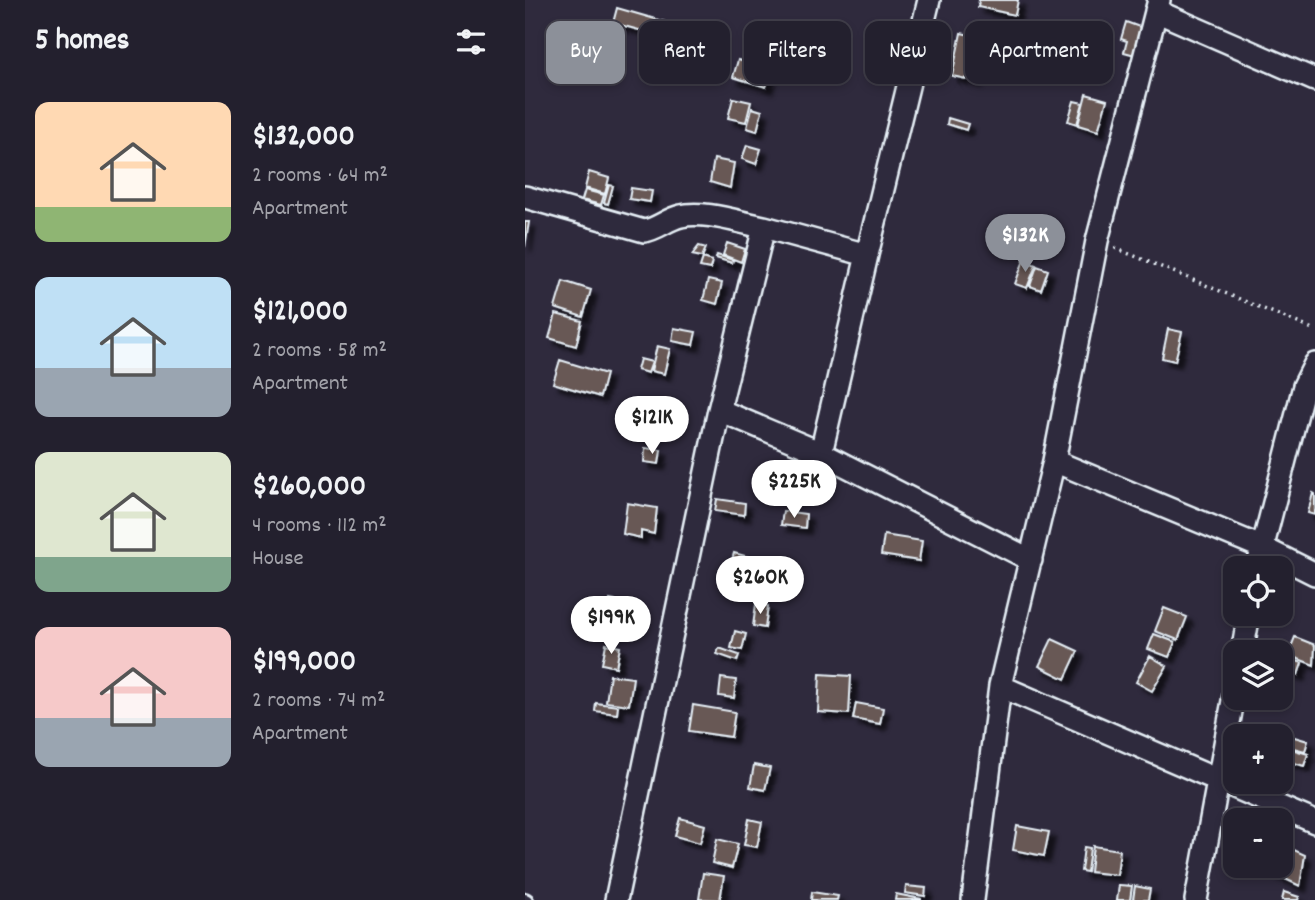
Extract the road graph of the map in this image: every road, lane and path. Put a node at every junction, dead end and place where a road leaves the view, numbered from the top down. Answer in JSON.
{"nodes":[{"id":1,"x":929,"y":0,"type":"edge"},
{"id":2,"x":1158,"y":5,"type":"edge"},
{"id":3,"x":1315,"y":80,"type":"edge"},
{"id":4,"x":525,"y":197,"type":"edge"},
{"id":5,"x":764,"y":228,"type":"junction"},
{"id":6,"x":1097,"y":241,"type":"junction"},
{"id":7,"x":867,"y":255,"type":"junction"},
{"id":8,"x":1315,"y":330,"type":"edge"},
{"id":9,"x":1315,"y":363,"type":"edge"},
{"id":10,"x":719,"y":410,"type":"junction"},
{"id":11,"x":821,"y":453,"type":"junction"},
{"id":12,"x":1054,"y":461,"type":"junction"},
{"id":13,"x":1261,"y":547,"type":"junction"},
{"id":14,"x":1259,"y":556,"type":"edge"},
{"id":15,"x":1031,"y":560,"type":"junction"},
{"id":16,"x":1315,"y":574,"type":"edge"},
{"id":17,"x":1000,"y":686,"type":"junction"},
{"id":18,"x":1231,"y":710,"type":"edge"},
{"id":19,"x":1219,"y":780,"type":"junction"},
{"id":20,"x":1315,"y":822,"type":"edge"},
{"id":21,"x":617,"y":900,"type":"edge"},
{"id":22,"x":973,"y":900,"type":"edge"},
{"id":23,"x":1196,"y":900,"type":"edge"}],
"edges":[{"from":1,"to":7,"type":"street"},
{"from":2,"to":3,"type":"street"},
{"from":2,"to":6,"type":"street"},
{"from":4,"to":5,"type":"street"},
{"from":5,"to":7,"type":"street"},
{"from":5,"to":10,"type":"street"},
{"from":6,"to":8,"type":"path"},
{"from":6,"to":12,"type":"street"},
{"from":7,"to":11,"type":"street"},
{"from":9,"to":13,"type":"street"},
{"from":10,"to":11,"type":"street"},
{"from":10,"to":21,"type":"street"},
{"from":11,"to":15,"type":"street"},
{"from":12,"to":13,"type":"street"},
{"from":12,"to":15,"type":"street"},
{"from":13,"to":14,"type":"street"},
{"from":13,"to":16,"type":"street"},
{"from":15,"to":17,"type":"street"},
{"from":17,"to":19,"type":"street"},
{"from":17,"to":22,"type":"street"},
{"from":18,"to":19,"type":"street"},
{"from":19,"to":20,"type":"street"},
{"from":19,"to":23,"type":"street"}]}
